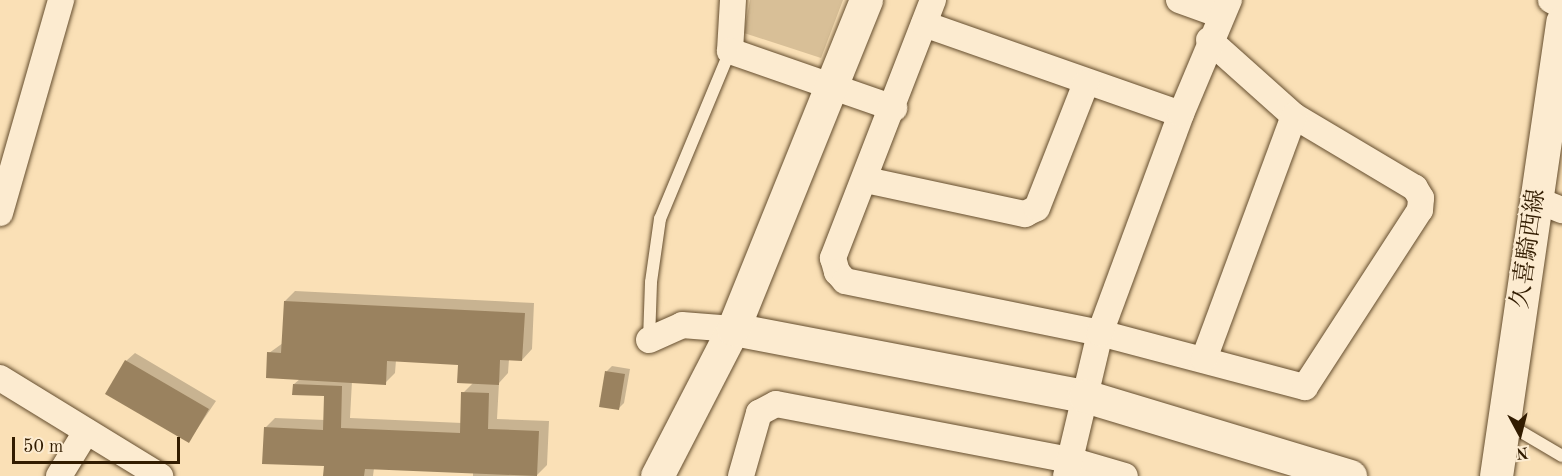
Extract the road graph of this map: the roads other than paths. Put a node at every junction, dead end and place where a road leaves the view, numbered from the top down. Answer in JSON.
{"nodes":[{"id":1,"x":61,"y":0,"type":"edge"},
{"id":2,"x":733,"y":0,"type":"edge"},
{"id":3,"x":866,"y":0,"type":"edge"},
{"id":4,"x":933,"y":0,"type":"edge"},
{"id":5,"x":1179,"y":0,"type":"edge"},
{"id":6,"x":1551,"y":0,"type":"edge"},
{"id":7,"x":1562,"y":6,"type":"edge"},
{"id":8,"x":1225,"y":8,"type":"edge"},
{"id":9,"x":1562,"y":21,"type":"edge"},
{"id":10,"x":924,"y":24,"type":"junction"},
{"id":11,"x":1209,"y":40,"type":"junction"},
{"id":12,"x":730,"y":51,"type":"junction"},
{"id":13,"x":1086,"y":83,"type":"junction"},
{"id":14,"x":832,"y":86,"type":"junction"},
{"id":15,"x":894,"y":108,"type":"junction"},
{"id":16,"x":1181,"y":114,"type":"junction"},
{"id":17,"x":1294,"y":116,"type":"junction"},
{"id":18,"x":5,"y":175,"type":"edge"},
{"id":19,"x":866,"y":180,"type":"junction"},
{"id":20,"x":1549,"y":205,"type":"edge"},
{"id":21,"x":0,"y":213,"type":"edge"},
{"id":22,"x":733,"y":329,"type":"junction"},
{"id":23,"x":1100,"y":333,"type":"junction"},
{"id":24,"x":649,"y":340,"type":"joint"},
{"id":25,"x":1204,"y":358,"type":"junction"},
{"id":26,"x":0,"y":378,"type":"edge"},
{"id":27,"x":1085,"y":396,"type":"junction"},
{"id":28,"x":1505,"y":423,"type":"junction"},
{"id":29,"x":86,"y":432,"type":"junction"},
{"id":30,"x":1562,"y":456,"type":"edge"},
{"id":31,"x":1068,"y":468,"type":"edge"},
{"id":32,"x":661,"y":475,"type":"edge"},
{"id":33,"x":60,"y":476,"type":"edge"},
{"id":34,"x":160,"y":476,"type":"edge"},
{"id":35,"x":741,"y":476,"type":"edge"},
{"id":36,"x":1125,"y":476,"type":"edge"},
{"id":37,"x":1350,"y":476,"type":"edge"},
{"id":38,"x":1496,"y":476,"type":"edge"}],
"edges":[{"from":1,"to":18,"type":"street"},
{"from":2,"to":12,"type":"street"},
{"from":3,"to":14,"type":"street"},
{"from":4,"to":10,"type":"street"},
{"from":5,"to":8,"type":"street"},
{"from":6,"to":7,"type":"street"},
{"from":8,"to":11,"type":"street"},
{"from":9,"to":20,"type":"street","name":"久喜騎西線"},
{"from":10,"to":13,"type":"street"},
{"from":10,"to":15,"type":"street"},
{"from":11,"to":16,"type":"street"},
{"from":11,"to":17,"type":"street"},
{"from":12,"to":14,"type":"street"},
{"from":12,"to":24,"type":"lane"},
{"from":13,"to":16,"type":"street"},
{"from":13,"to":19,"type":"street"},
{"from":14,"to":15,"type":"street"},
{"from":14,"to":22,"type":"street"},
{"from":15,"to":19,"type":"street"},
{"from":16,"to":23,"type":"street"},
{"from":17,"to":25,"type":"street"},
{"from":17,"to":25,"type":"street"},
{"from":18,"to":21,"type":"street"},
{"from":19,"to":23,"type":"street"},
{"from":20,"to":28,"type":"street","name":"久喜騎西線"},
{"from":22,"to":24,"type":"street"},
{"from":22,"to":27,"type":"street"},
{"from":22,"to":32,"type":"street"},
{"from":23,"to":25,"type":"street"},
{"from":23,"to":27,"type":"street"},
{"from":26,"to":29,"type":"street"},
{"from":27,"to":31,"type":"street"},
{"from":27,"to":37,"type":"street"},
{"from":28,"to":30,"type":"lane"},
{"from":28,"to":38,"type":"street","name":"久喜騎西線"},
{"from":29,"to":33,"type":"street"},
{"from":29,"to":34,"type":"street"},
{"from":31,"to":35,"type":"street"},
{"from":31,"to":36,"type":"street"}]}
